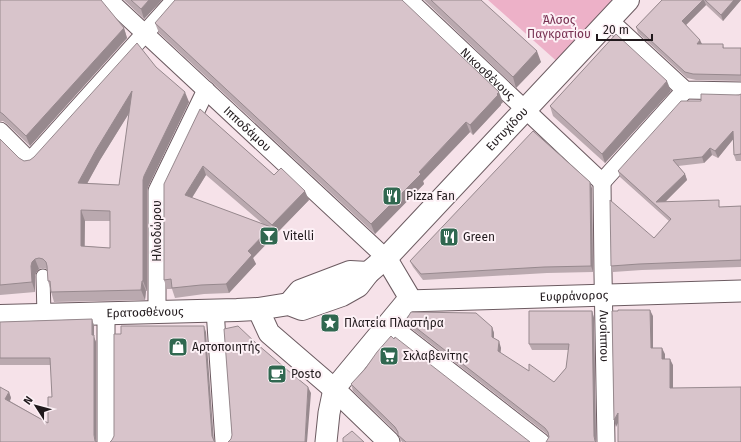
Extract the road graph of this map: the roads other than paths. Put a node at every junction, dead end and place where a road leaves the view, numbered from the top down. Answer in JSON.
{"nodes":[{"id":1,"x":109,"y":0,"type":"edge"},
{"id":2,"x":175,"y":0,"type":"edge"},
{"id":3,"x":409,"y":0,"type":"edge"},
{"id":4,"x":628,"y":0,"type":"edge"},
{"id":5,"x":609,"y":20,"type":"junction"},
{"id":6,"x":145,"y":33,"type":"junction"},
{"id":7,"x":206,"y":90,"type":"junction"},
{"id":8,"x":685,"y":90,"type":"junction"},
{"id":9,"x":741,"y":91,"type":"edge"},
{"id":10,"x":525,"y":110,"type":"junction"},
{"id":11,"x":0,"y":132,"type":"edge"},
{"id":12,"x":602,"y":182,"type":"junction"},
{"id":13,"x":386,"y":258,"type":"junction"},
{"id":14,"x":43,"y":276,"type":"edge"},
{"id":15,"x":741,"y":291,"type":"edge"},
{"id":16,"x":603,"y":295,"type":"junction"},
{"id":17,"x":407,"y":301,"type":"junction"},
{"id":18,"x":258,"y":309,"type":"junction"},
{"id":19,"x":215,"y":310,"type":"junction"},
{"id":20,"x":157,"y":312,"type":"junction"},
{"id":21,"x":106,"y":313,"type":"junction"},
{"id":22,"x":44,"y":315,"type":"junction"},
{"id":23,"x":0,"y":316,"type":"edge"},
{"id":24,"x":388,"y":323,"type":"junction"},
{"id":25,"x":334,"y":389,"type":"junction"},
{"id":26,"x":106,"y":442,"type":"edge"},
{"id":27,"x":224,"y":442,"type":"edge"},
{"id":28,"x":326,"y":442,"type":"edge"},
{"id":29,"x":389,"y":442,"type":"edge"},
{"id":30,"x":541,"y":442,"type":"edge"},
{"id":31,"x":606,"y":442,"type":"edge"}],
"edges":[{"from":1,"to":6,"type":"street","name":"Ιπποδάμου"},
{"from":2,"to":6,"type":"street"},
{"from":3,"to":10,"type":"street","name":"Νικοσθένους"},
{"from":4,"to":5,"type":"main road","name":"Ευτυχίδου"},
{"from":5,"to":8,"type":"street"},
{"from":5,"to":10,"type":"main road","name":"Ευτυχίδου"},
{"from":6,"to":7,"type":"street","name":"Ιπποδάμου"},
{"from":6,"to":11,"type":"street"},
{"from":7,"to":13,"type":"street","name":"Ιπποδάμου"},
{"from":7,"to":20,"type":"street","name":"Ηλιοδώρου"},
{"from":8,"to":9,"type":"street"},
{"from":8,"to":12,"type":"street"},
{"from":10,"to":12,"type":"street","name":"Νικοσθένους"},
{"from":10,"to":13,"type":"main road","name":"Ευτυχίδου"},
{"from":12,"to":16,"type":"street","name":"Λυσίππου"},
{"from":13,"to":17,"type":"street"},
{"from":13,"to":18,"type":"main road","name":"Ερατοσθένους"},
{"from":14,"to":22,"type":"street"},
{"from":15,"to":16,"type":"street","name":"Ευφράνορος"},
{"from":16,"to":17,"type":"street","name":"Ευφράνορος"},
{"from":16,"to":31,"type":"street","name":"Λυσίππου"},
{"from":17,"to":24,"type":"street"},
{"from":18,"to":19,"type":"main road","name":"Ερατοσθένους"},
{"from":18,"to":25,"type":"street"},
{"from":19,"to":20,"type":"main road","name":"Ερατοσθένους"},
{"from":19,"to":27,"type":"street"},
{"from":20,"to":21,"type":"main road","name":"Ερατοσθένους"},
{"from":21,"to":22,"type":"main road","name":"Ερατοσθένους"},
{"from":21,"to":26,"type":"street"},
{"from":22,"to":23,"type":"main road","name":"Ερατοσθένους"},
{"from":24,"to":25,"type":"street"},
{"from":24,"to":30,"type":"street"},
{"from":25,"to":28,"type":"street"},
{"from":25,"to":29,"type":"street"}]}
